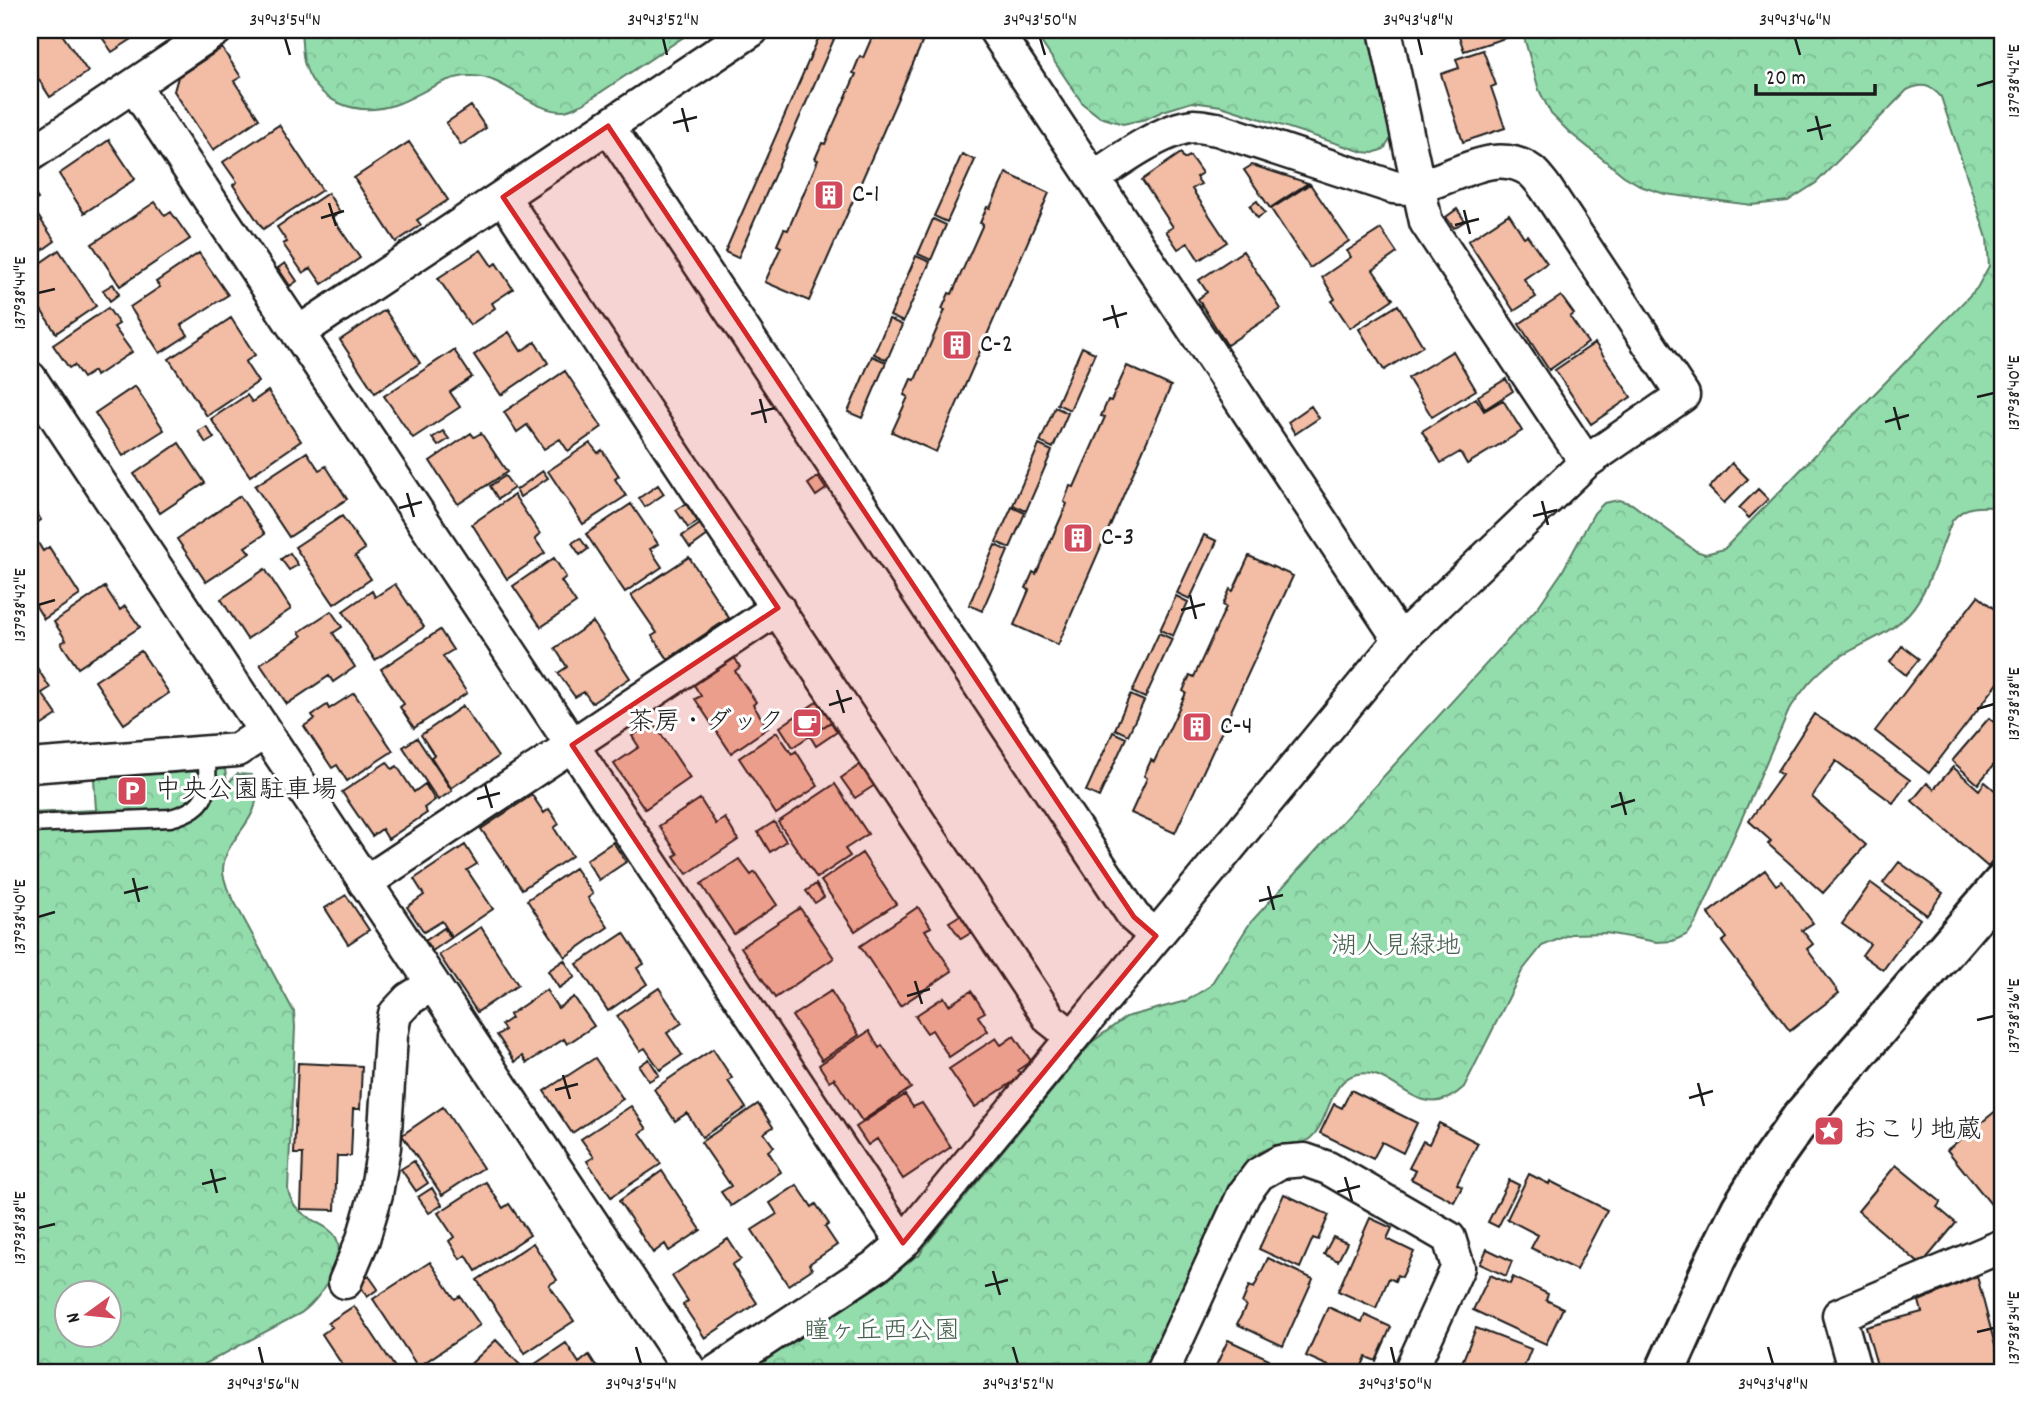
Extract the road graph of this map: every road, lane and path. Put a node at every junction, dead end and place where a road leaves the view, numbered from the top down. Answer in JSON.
{"nodes":[{"id":1,"x":216,"y":30,"type":"edge"},
{"id":2,"x":752,"y":30,"type":"edge"},
{"id":3,"x":995,"y":30,"type":"edge"},
{"id":4,"x":1385,"y":30,"type":"edge"},
{"id":5,"x":134,"y":86,"type":"junction"},
{"id":6,"x":608,"y":126,"type":"junction"},
{"id":7,"x":30,"y":155,"type":"edge"},
{"id":8,"x":1094,"y":178,"type":"junction"},
{"id":9,"x":1420,"y":187,"type":"junction"},
{"id":10,"x":503,"y":197,"type":"junction"},
{"id":11,"x":298,"y":333,"type":"junction"},
{"id":12,"x":30,"y":378,"type":"edge"},
{"id":13,"x":1586,"y":462,"type":"junction"},
{"id":14,"x":778,"y":608,"type":"junction"},
{"id":15,"x":1400,"y":640,"type":"junction"},
{"id":16,"x":265,"y":732,"type":"junction"},
{"id":17,"x":572,"y":745,"type":"junction"},
{"id":18,"x":206,"y":752,"type":"junction"},
{"id":19,"x":30,"y":766,"type":"edge"},
{"id":20,"x":30,"y":824,"type":"edge"},
{"id":21,"x":365,"y":883,"type":"junction"},
{"id":22,"x":2002,"y":884,"type":"edge"},
{"id":23,"x":1156,"y":936,"type":"junction"},
{"id":24,"x":433,"y":984,"type":"junction"},
{"id":25,"x":1073,"y":1037,"type":"junction"},
{"id":26,"x":903,"y":1243,"type":"junction"},
{"id":27,"x":2002,"y":1246,"type":"edge"},
{"id":28,"x":345,"y":1282,"type":"dead end"},
{"id":29,"x":691,"y":1372,"type":"edge"},
{"id":30,"x":716,"y":1372,"type":"edge"},
{"id":31,"x":1163,"y":1372,"type":"edge"},
{"id":32,"x":1410,"y":1372,"type":"edge"},
{"id":33,"x":1665,"y":1372,"type":"edge"},
{"id":34,"x":1855,"y":1372,"type":"edge"}],
"edges":[{"from":1,"to":5,"type":"street"},
{"from":2,"to":6,"type":"street"},
{"from":3,"to":8,"type":"street"},
{"from":4,"to":9,"type":"street"},
{"from":5,"to":7,"type":"street"},
{"from":5,"to":11,"type":"street"},
{"from":6,"to":10,"type":"street"},
{"from":6,"to":23,"type":"street"},
{"from":8,"to":9,"type":"street"},
{"from":8,"to":15,"type":"street"},
{"from":9,"to":13,"type":"street"},
{"from":9,"to":13,"type":"street"},
{"from":10,"to":11,"type":"street"},
{"from":10,"to":14,"type":"street"},
{"from":11,"to":17,"type":"street"},
{"from":12,"to":16,"type":"street"},
{"from":13,"to":15,"type":"street"},
{"from":14,"to":17,"type":"street"},
{"from":14,"to":25,"type":"street"},
{"from":15,"to":23,"type":"street"},
{"from":16,"to":18,"type":"street"},
{"from":16,"to":21,"type":"street"},
{"from":17,"to":21,"type":"street"},
{"from":17,"to":26,"type":"street"},
{"from":18,"to":19,"type":"street"},
{"from":18,"to":20,"type":"lane"},
{"from":21,"to":24,"type":"street"},
{"from":22,"to":33,"type":"street"},
{"from":23,"to":25,"type":"street"},
{"from":24,"to":28,"type":"street"},
{"from":24,"to":29,"type":"street"},
{"from":25,"to":26,"type":"street"},
{"from":26,"to":30,"type":"street"},
{"from":27,"to":34,"type":"street"},
{"from":31,"to":32,"type":"street"}]}
